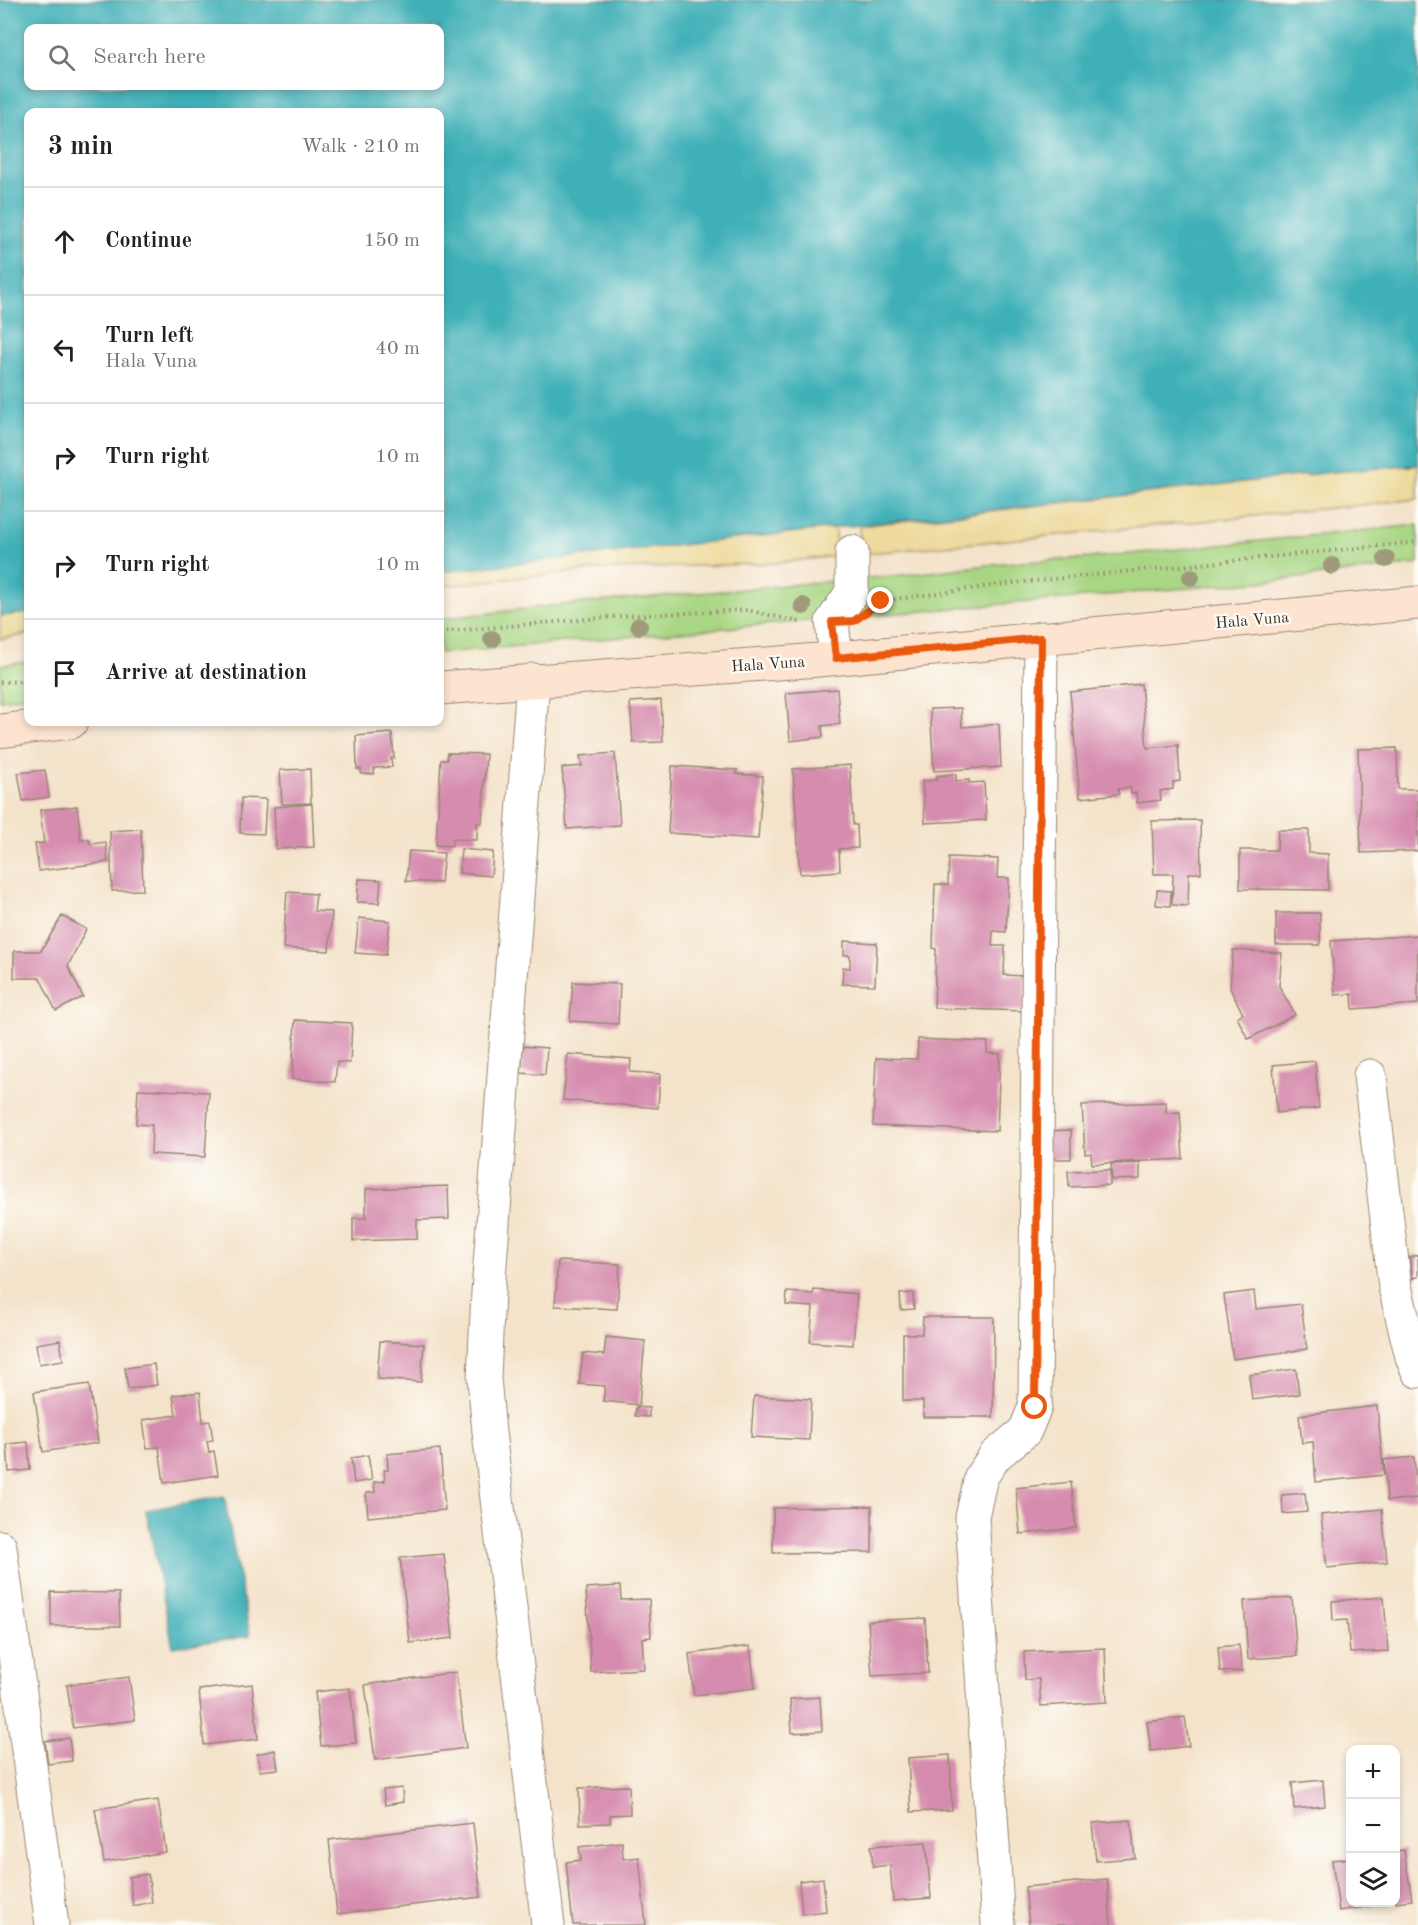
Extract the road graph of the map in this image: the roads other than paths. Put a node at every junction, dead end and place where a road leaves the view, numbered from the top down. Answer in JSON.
{"nodes":[{"id":1,"x":852,"y":552,"type":"dead end"},
{"id":2,"x":1418,"y":603,"type":"edge"},
{"id":3,"x":1041,"y":638,"type":"junction"},
{"id":4,"x":836,"y":658,"type":"junction"},
{"id":5,"x":533,"y":680,"type":"junction"},
{"id":6,"x":444,"y":688,"type":"edge"},
{"id":7,"x":39,"y":726,"type":"edge"},
{"id":8,"x":0,"y":731,"type":"edge"},
{"id":9,"x":1370,"y":1076,"type":"dead end"},
{"id":10,"x":1418,"y":1371,"type":"edge"},
{"id":11,"x":0,"y":1547,"type":"edge"},
{"id":12,"x":52,"y":1925,"type":"edge"},
{"id":13,"x":548,"y":1925,"type":"edge"},
{"id":14,"x":998,"y":1925,"type":"edge"}],
"edges":[{"from":1,"to":4,"type":"street"},
{"from":2,"to":3,"type":"street","name":"Hala Vuna"},
{"from":3,"to":4,"type":"street","name":"Hala Vuna"},
{"from":3,"to":14,"type":"street"},
{"from":4,"to":5,"type":"street","name":"Hala Vuna"},
{"from":5,"to":6,"type":"street","name":"Hala Vuna"},
{"from":5,"to":13,"type":"street"},
{"from":7,"to":8,"type":"street"},
{"from":9,"to":10,"type":"street"},
{"from":11,"to":12,"type":"street"}]}
